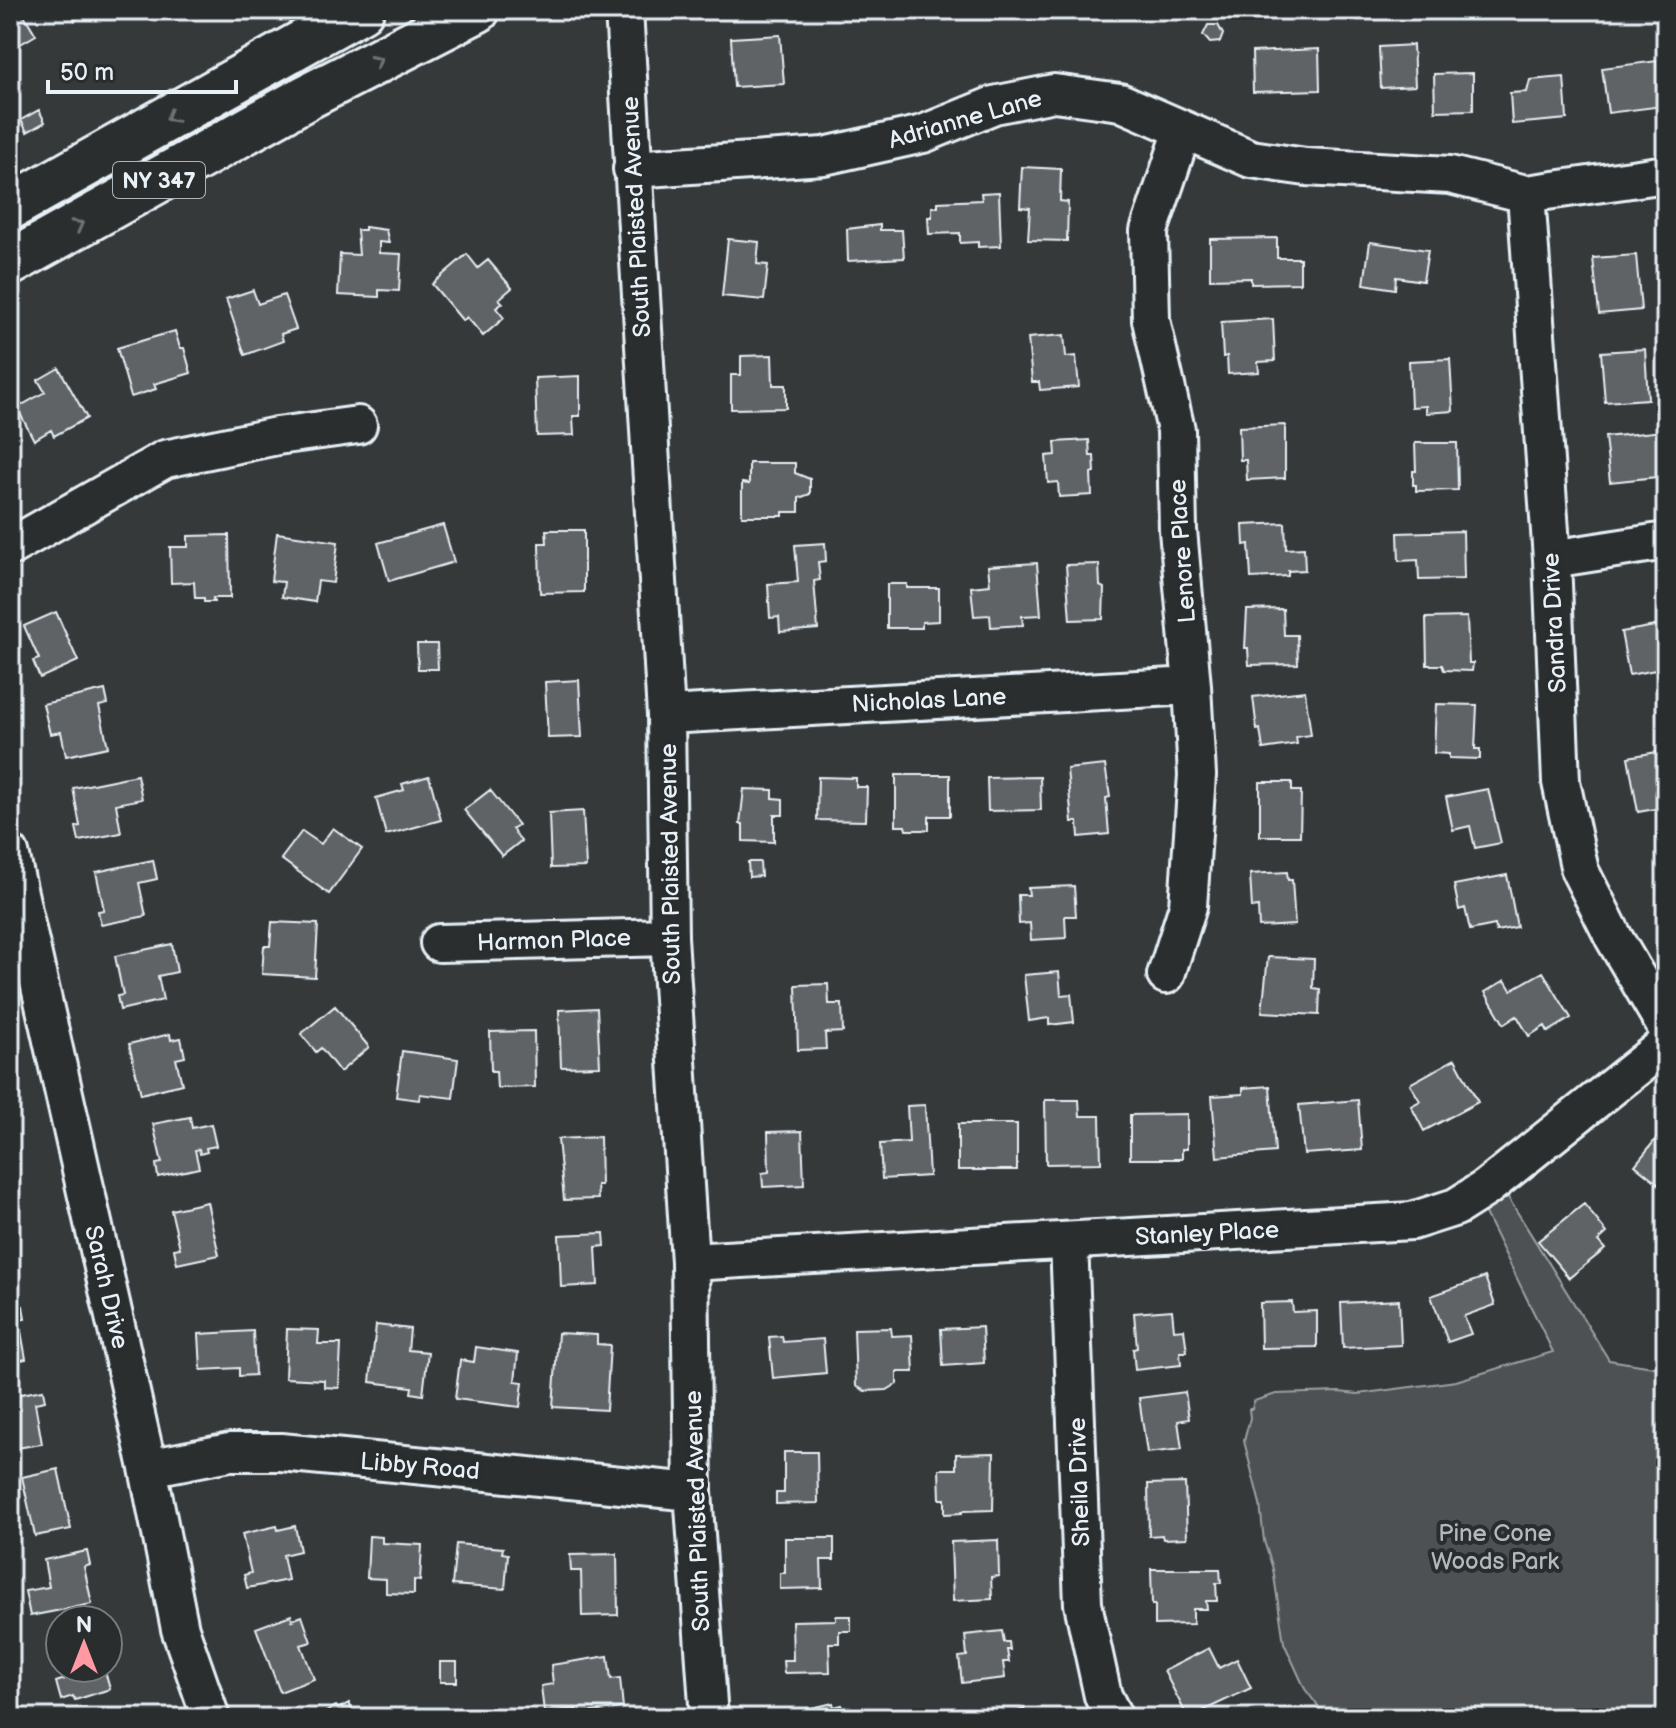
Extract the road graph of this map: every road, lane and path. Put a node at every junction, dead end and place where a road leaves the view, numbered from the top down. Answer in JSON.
{"nodes":[{"id":1,"x":361,"y":10,"type":"edge"},
{"id":2,"x":477,"y":10,"type":"edge"},
{"id":3,"x":624,"y":10,"type":"edge"},
{"id":4,"x":1183,"y":130,"type":"junction"},
{"id":5,"x":632,"y":169,"type":"junction"},
{"id":6,"x":1666,"y":174,"type":"edge"},
{"id":7,"x":1526,"y":194,"type":"junction"},
{"id":8,"x":10,"y":207,"type":"edge"},
{"id":9,"x":10,"y":263,"type":"edge"},
{"id":10,"x":358,"y":425,"type":"dead end"},
{"id":11,"x":1666,"y":541,"type":"edge"},
{"id":12,"x":10,"y":547,"type":"edge"},
{"id":13,"x":1552,"y":559,"type":"junction"},
{"id":14,"x":1192,"y":686,"type":"junction"},
{"id":15,"x":666,"y":715,"type":"junction"},
{"id":16,"x":10,"y":853,"type":"edge"},
{"id":17,"x":669,"y":937,"type":"junction"},
{"id":18,"x":439,"y":943,"type":"dead end"},
{"id":19,"x":1166,"y":975,"type":"dead end"},
{"id":20,"x":1666,"y":1027,"type":"edge"},
{"id":21,"x":1666,"y":1044,"type":"edge"},
{"id":22,"x":1069,"y":1241,"type":"junction"},
{"id":23,"x":690,"y":1262,"type":"junction"},
{"id":24,"x":148,"y":1468,"type":"junction"},
{"id":25,"x":693,"y":1492,"type":"junction"},
{"id":26,"x":211,"y":1718,"type":"edge"},
{"id":27,"x":709,"y":1718,"type":"edge"},
{"id":28,"x":1114,"y":1718,"type":"edge"}],
"edges":[{"from":1,"to":8,"type":"highway","number":"NY 347","one_way":true},
{"from":9,"to":2,"type":"highway","number":"NY 347","one_way":true},
{"from":3,"to":5,"type":"street","name":"South Plaisted Avenue"},
{"from":4,"to":5,"type":"street","name":"Adrianne Lane"},
{"from":4,"to":7,"type":"street","name":"Adrianne Lane"},
{"from":4,"to":14,"type":"street","name":"Lenore Place"},
{"from":5,"to":15,"type":"street","name":"South Plaisted Avenue"},
{"from":6,"to":7,"type":"street","name":"Adrianne Lane"},
{"from":7,"to":13,"type":"street","name":"Sandra Drive"},
{"from":10,"to":12,"type":"street"},
{"from":11,"to":13,"type":"street"},
{"from":13,"to":20,"type":"street","name":"Sandra Drive"},
{"from":14,"to":15,"type":"street","name":"Nicholas Lane"},
{"from":14,"to":19,"type":"street","name":"Lenore Place"},
{"from":15,"to":17,"type":"street","name":"South Plaisted Avenue"},
{"from":16,"to":24,"type":"street","name":"Sarah Drive"},
{"from":17,"to":18,"type":"street","name":"Harmon Place"},
{"from":17,"to":23,"type":"street","name":"South Plaisted Avenue"},
{"from":21,"to":22,"type":"street","name":"Stanley Place"},
{"from":22,"to":23,"type":"street","name":"Stanley Place"},
{"from":22,"to":28,"type":"street","name":"Sheila Drive"},
{"from":23,"to":25,"type":"street","name":"South Plaisted Avenue"},
{"from":24,"to":25,"type":"street","name":"Libby Road"},
{"from":24,"to":26,"type":"street","name":"Sarah Drive"},
{"from":25,"to":27,"type":"street","name":"South Plaisted Avenue"}]}
